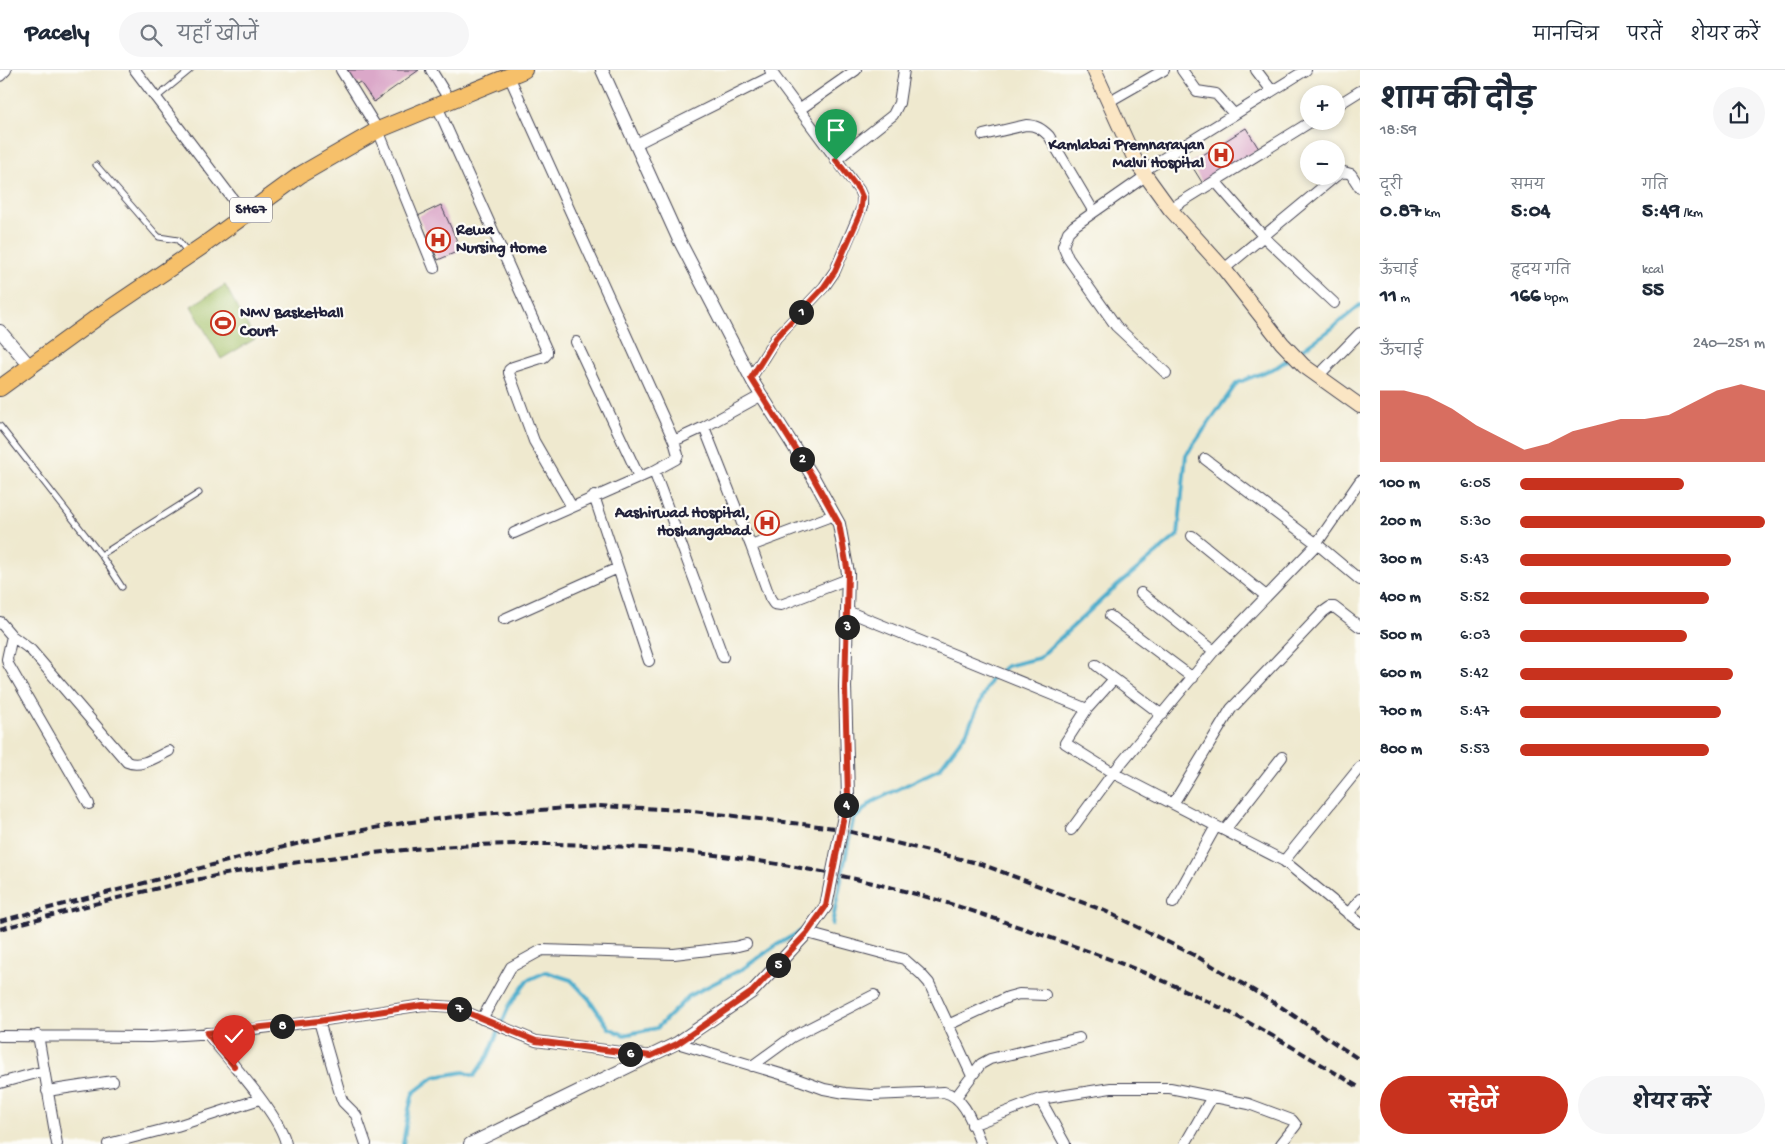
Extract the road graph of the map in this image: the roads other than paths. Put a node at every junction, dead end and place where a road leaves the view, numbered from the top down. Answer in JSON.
{"nodes":[{"id":1,"x":6,"y":70,"type":"edge"},
{"id":2,"x":135,"y":70,"type":"edge"},
{"id":3,"x":190,"y":70,"type":"edge"},
{"id":4,"x":341,"y":70,"type":"edge"},
{"id":5,"x":430,"y":70,"type":"edge"},
{"id":6,"x":602,"y":70,"type":"edge"},
{"id":7,"x":856,"y":70,"type":"edge"},
{"id":8,"x":904,"y":70,"type":"edge"},
{"id":9,"x":1094,"y":70,"type":"edge"},
{"id":10,"x":1164,"y":70,"type":"edge"},
{"id":11,"x":1182,"y":70,"type":"edge"},
{"id":12,"x":1256,"y":70,"type":"edge"},
{"id":13,"x":1306,"y":70,"type":"edge"},
{"id":14,"x":772,"y":72,"type":"edge"},
{"id":15,"x":516,"y":73,"type":"edge"},
{"id":16,"x":0,"y":76,"type":"edge"},
{"id":17,"x":1272,"y":91,"type":"junction"},
{"id":18,"x":1360,"y":91,"type":"edge"},
{"id":19,"x":156,"y":98,"type":"junction"},
{"id":20,"x":1345,"y":100,"type":"edge"},
{"id":21,"x":1108,"y":102,"type":"junction"},
{"id":22,"x":444,"y":103,"type":"junction"},
{"id":23,"x":799,"y":110,"type":"junction"},
{"id":24,"x":1234,"y":114,"type":"junction"},
{"id":25,"x":1300,"y":128,"type":"edge"},
{"id":26,"x":378,"y":130,"type":"junction"},
{"id":27,"x":983,"y":135,"type":"dead end"},
{"id":28,"x":636,"y":144,"type":"junction"},
{"id":29,"x":836,"y":160,"type":"junction"},
{"id":30,"x":96,"y":165,"type":"dead end"},
{"id":31,"x":1345,"y":172,"type":"edge"},
{"id":32,"x":1145,"y":173,"type":"junction"},
{"id":33,"x":1215,"y":181,"type":"junction"},
{"id":34,"x":1325,"y":185,"type":"edge"},
{"id":35,"x":1360,"y":188,"type":"edge"},
{"id":36,"x":1170,"y":209,"type":"junction"},
{"id":37,"x":1094,"y":212,"type":"junction"},
{"id":38,"x":245,"y":215,"type":"junction"},
{"id":39,"x":1264,"y":236,"type":"junction"},
{"id":40,"x":189,"y":255,"type":"junction"},
{"id":41,"x":434,"y":268,"type":"dead end"},
{"id":42,"x":1224,"y":269,"type":"junction"},
{"id":43,"x":1334,"y":303,"type":"dead end"},
{"id":44,"x":0,"y":330,"type":"edge"},
{"id":45,"x":1360,"y":333,"type":"edge"},
{"id":46,"x":576,"y":342,"type":"dead end"},
{"id":47,"x":30,"y":366,"type":"junction"},
{"id":48,"x":1166,"y":373,"type":"dead end"},
{"id":49,"x":1317,"y":377,"type":"junction"},
{"id":50,"x":751,"y":378,"type":"junction"},
{"id":51,"x":0,"y":388,"type":"edge"},
{"id":52,"x":762,"y":395,"type":"junction"},
{"id":53,"x":1360,"y":406,"type":"edge"},
{"id":54,"x":0,"y":426,"type":"edge"},
{"id":55,"x":704,"y":427,"type":"junction"},
{"id":56,"x":674,"y":441,"type":"junction"},
{"id":57,"x":1205,"y":459,"type":"dead end"},
{"id":58,"x":654,"y":470,"type":"junction"},
{"id":59,"x":639,"y":477,"type":"junction"},
{"id":60,"x":1360,"y":482,"type":"edge"},
{"id":61,"x":199,"y":493,"type":"dead end"},
{"id":62,"x":594,"y":496,"type":"junction"},
{"id":63,"x":572,"y":507,"type":"junction"},
{"id":64,"x":834,"y":515,"type":"junction"},
{"id":65,"x":514,"y":533,"type":"dead end"},
{"id":66,"x":1192,"y":536,"type":"dead end"},
{"id":67,"x":1317,"y":544,"type":"junction"},
{"id":68,"x":751,"y":546,"type":"junction"},
{"id":69,"x":101,"y":554,"type":"junction"},
{"id":70,"x":618,"y":568,"type":"junction"},
{"id":71,"x":848,"y":579,"type":"junction"},
{"id":72,"x":1360,"y":580,"type":"edge"},
{"id":73,"x":122,"y":587,"type":"dead end"},
{"id":74,"x":1141,"y":593,"type":"dead end"},
{"id":75,"x":1266,"y":596,"type":"junction"},
{"id":76,"x":847,"y":611,"type":"junction"},
{"id":77,"x":1110,"y":616,"type":"dead end"},
{"id":78,"x":504,"y":619,"type":"dead end"},
{"id":79,"x":0,"y":622,"type":"edge"},
{"id":80,"x":1360,"y":627,"type":"edge"},
{"id":81,"x":12,"y":636,"type":"junction"},
{"id":82,"x":1214,"y":651,"type":"junction"},
{"id":83,"x":724,"y":657,"type":"dead end"},
{"id":84,"x":649,"y":661,"type":"dead end"},
{"id":85,"x":1096,"y":665,"type":"dead end"},
{"id":86,"x":1193,"y":678,"type":"junction"},
{"id":87,"x":1114,"y":679,"type":"junction"},
{"id":88,"x":1087,"y":709,"type":"junction"},
{"id":89,"x":1162,"y":715,"type":"junction"},
{"id":90,"x":169,"y":751,"type":"dead end"},
{"id":91,"x":1282,"y":757,"type":"dead end"},
{"id":92,"x":1360,"y":768,"type":"edge"},
{"id":93,"x":1113,"y":774,"type":"junction"},
{"id":94,"x":89,"y":804,"type":"dead end"},
{"id":95,"x":1173,"y":804,"type":"junction"},
{"id":96,"x":1220,"y":828,"type":"junction"},
{"id":97,"x":1071,"y":830,"type":"dead end"},
{"id":98,"x":1284,"y":860,"type":"junction"},
{"id":99,"x":1360,"y":899,"type":"edge"},
{"id":100,"x":1173,"y":903,"type":"dead end"},
{"id":101,"x":1348,"y":914,"type":"junction"},
{"id":102,"x":1360,"y":923,"type":"edge"},
{"id":103,"x":807,"y":933,"type":"junction"},
{"id":104,"x":746,"y":944,"type":"dead end"},
{"id":105,"x":1045,"y":995,"type":"dead end"},
{"id":106,"x":874,"y":996,"type":"dead end"},
{"id":107,"x":319,"y":1021,"type":"junction"},
{"id":108,"x":487,"y":1021,"type":"junction"},
{"id":109,"x":948,"y":1025,"type":"junction"},
{"id":110,"x":207,"y":1033,"type":"junction"},
{"id":111,"x":38,"y":1035,"type":"junction"},
{"id":112,"x":0,"y":1036,"type":"edge"},
{"id":113,"x":1079,"y":1038,"type":"dead end"},
{"id":114,"x":677,"y":1044,"type":"junction"},
{"id":115,"x":651,"y":1056,"type":"junction"},
{"id":116,"x":752,"y":1066,"type":"junction"},
{"id":117,"x":44,"y":1071,"type":"junction"},
{"id":118,"x":972,"y":1076,"type":"junction"},
{"id":119,"x":113,"y":1081,"type":"dead end"},
{"id":120,"x":0,"y":1083,"type":"edge"},
{"id":121,"x":47,"y":1091,"type":"junction"},
{"id":122,"x":956,"y":1097,"type":"junction"},
{"id":123,"x":1212,"y":1097,"type":"junction"},
{"id":124,"x":1040,"y":1099,"type":"junction"},
{"id":125,"x":260,"y":1100,"type":"junction"},
{"id":126,"x":972,"y":1125,"type":"junction"},
{"id":127,"x":57,"y":1144,"type":"edge"},
{"id":128,"x":108,"y":1144,"type":"edge"},
{"id":129,"x":286,"y":1144,"type":"edge"},
{"id":130,"x":366,"y":1144,"type":"edge"},
{"id":131,"x":470,"y":1144,"type":"edge"},
{"id":132,"x":981,"y":1144,"type":"edge"},
{"id":133,"x":1065,"y":1144,"type":"edge"},
{"id":134,"x":1185,"y":1144,"type":"edge"},
{"id":135,"x":1281,"y":1144,"type":"edge"}],
"edges":[{"from":1,"to":16,"type":"street"},
{"from":2,"to":19,"type":"street"},
{"from":3,"to":19,"type":"lane"},
{"from":4,"to":26,"type":"street"},
{"from":5,"to":22,"type":"street"},
{"from":6,"to":28,"type":"street"},
{"from":7,"to":23,"type":"street"},
{"from":8,"to":29,"type":"street"},
{"from":9,"to":21,"type":"main road"},
{"from":10,"to":21,"type":"street"},
{"from":11,"to":24,"type":"street"},
{"from":12,"to":17,"type":"street"},
{"from":13,"to":17,"type":"street"},
{"from":14,"to":23,"type":"street"},
{"from":14,"to":28,"type":"street"},
{"from":15,"to":22,"type":"main road","number":"SH67"},
{"from":15,"to":56,"type":"street"},
{"from":17,"to":24,"type":"street"},
{"from":18,"to":20,"type":"street"},
{"from":19,"to":38,"type":"street"},
{"from":21,"to":32,"type":"main road"},
{"from":22,"to":26,"type":"main road","number":"SH67"},
{"from":22,"to":63,"type":"street"},
{"from":23,"to":29,"type":"street"},
{"from":24,"to":32,"type":"street"},
{"from":25,"to":33,"type":"street"},
{"from":26,"to":38,"type":"main road","number":"SH67"},
{"from":26,"to":41,"type":"street"},
{"from":27,"to":37,"type":"street"},
{"from":28,"to":50,"type":"street"},
{"from":29,"to":50,"type":"street"},
{"from":30,"to":40,"type":"lane"},
{"from":31,"to":35,"type":"street"},
{"from":32,"to":36,"type":"main road"},
{"from":32,"to":37,"type":"street"},
{"from":33,"to":36,"type":"street"},
{"from":33,"to":39,"type":"street"},
{"from":34,"to":39,"type":"street"},
{"from":36,"to":42,"type":"main road"},
{"from":37,"to":48,"type":"street"},
{"from":38,"to":40,"type":"main road","number":"SH67"},
{"from":39,"to":42,"type":"street"},
{"from":39,"to":43,"type":"street"},
{"from":40,"to":47,"type":"main road","number":"SH67"},
{"from":42,"to":49,"type":"main road"},
{"from":44,"to":47,"type":"street"},
{"from":45,"to":49,"type":"street"},
{"from":46,"to":59,"type":"street"},
{"from":47,"to":51,"type":"main road","number":"SH67"},
{"from":49,"to":53,"type":"main road"},
{"from":50,"to":52,"type":"street"},
{"from":52,"to":55,"type":"street"},
{"from":52,"to":64,"type":"street"},
{"from":54,"to":69,"type":"lane"},
{"from":55,"to":56,"type":"street"},
{"from":55,"to":68,"type":"street"},
{"from":56,"to":58,"type":"street"},
{"from":57,"to":67,"type":"street"},
{"from":58,"to":59,"type":"street"},
{"from":58,"to":83,"type":"street"},
{"from":59,"to":62,"type":"street"},
{"from":60,"to":67,"type":"street"},
{"from":61,"to":69,"type":"lane"},
{"from":62,"to":63,"type":"street"},
{"from":62,"to":70,"type":"street"},
{"from":63,"to":65,"type":"street"},
{"from":64,"to":68,"type":"street"},
{"from":64,"to":71,"type":"street"},
{"from":66,"to":75,"type":"street"},
{"from":67,"to":72,"type":"street"},
{"from":67,"to":75,"type":"street"},
{"from":68,"to":71,"type":"street"},
{"from":69,"to":73,"type":"lane"},
{"from":70,"to":78,"type":"street"},
{"from":70,"to":84,"type":"street"},
{"from":71,"to":76,"type":"street"},
{"from":74,"to":82,"type":"street"},
{"from":75,"to":82,"type":"street"},
{"from":76,"to":88,"type":"street"},
{"from":76,"to":103,"type":"street"},
{"from":77,"to":86,"type":"street"},
{"from":79,"to":81,"type":"street"},
{"from":80,"to":95,"type":"street"},
{"from":81,"to":90,"type":"street"},
{"from":81,"to":94,"type":"street"},
{"from":82,"to":86,"type":"street"},
{"from":85,"to":87,"type":"street"},
{"from":86,"to":89,"type":"street"},
{"from":87,"to":88,"type":"street"},
{"from":87,"to":89,"type":"street"},
{"from":88,"to":93,"type":"street"},
{"from":89,"to":93,"type":"street"},
{"from":91,"to":96,"type":"street"},
{"from":92,"to":98,"type":"street"},
{"from":93,"to":95,"type":"street"},
{"from":93,"to":97,"type":"street"},
{"from":95,"to":96,"type":"street"},
{"from":96,"to":98,"type":"street"},
{"from":96,"to":100,"type":"street"},
{"from":98,"to":101,"type":"street"},
{"from":99,"to":101,"type":"street"},
{"from":101,"to":102,"type":"street"},
{"from":103,"to":109,"type":"street"},
{"from":103,"to":114,"type":"street"},
{"from":104,"to":108,"type":"street"},
{"from":105,"to":109,"type":"street"},
{"from":106,"to":116,"type":"street"},
{"from":107,"to":108,"type":"street"},
{"from":107,"to":110,"type":"street"},
{"from":107,"to":130,"type":"street"},
{"from":108,"to":115,"type":"street"},
{"from":109,"to":118,"type":"street"},
{"from":110,"to":111,"type":"street"},
{"from":110,"to":125,"type":"street"},
{"from":111,"to":112,"type":"street"},
{"from":111,"to":117,"type":"street"},
{"from":113,"to":118,"type":"street"},
{"from":114,"to":115,"type":"street"},
{"from":114,"to":116,"type":"street"},
{"from":115,"to":131,"type":"street"},
{"from":116,"to":122,"type":"street"},
{"from":117,"to":120,"type":"street"},
{"from":117,"to":121,"type":"street"},
{"from":118,"to":122,"type":"street"},
{"from":119,"to":121,"type":"street"},
{"from":121,"to":127,"type":"street"},
{"from":122,"to":126,"type":"street"},
{"from":123,"to":124,"type":"street"},
{"from":123,"to":134,"type":"street"},
{"from":123,"to":135,"type":"street"},
{"from":124,"to":126,"type":"street"},
{"from":124,"to":133,"type":"street"},
{"from":125,"to":128,"type":"street"},
{"from":125,"to":129,"type":"street"},
{"from":126,"to":132,"type":"street"}]}
